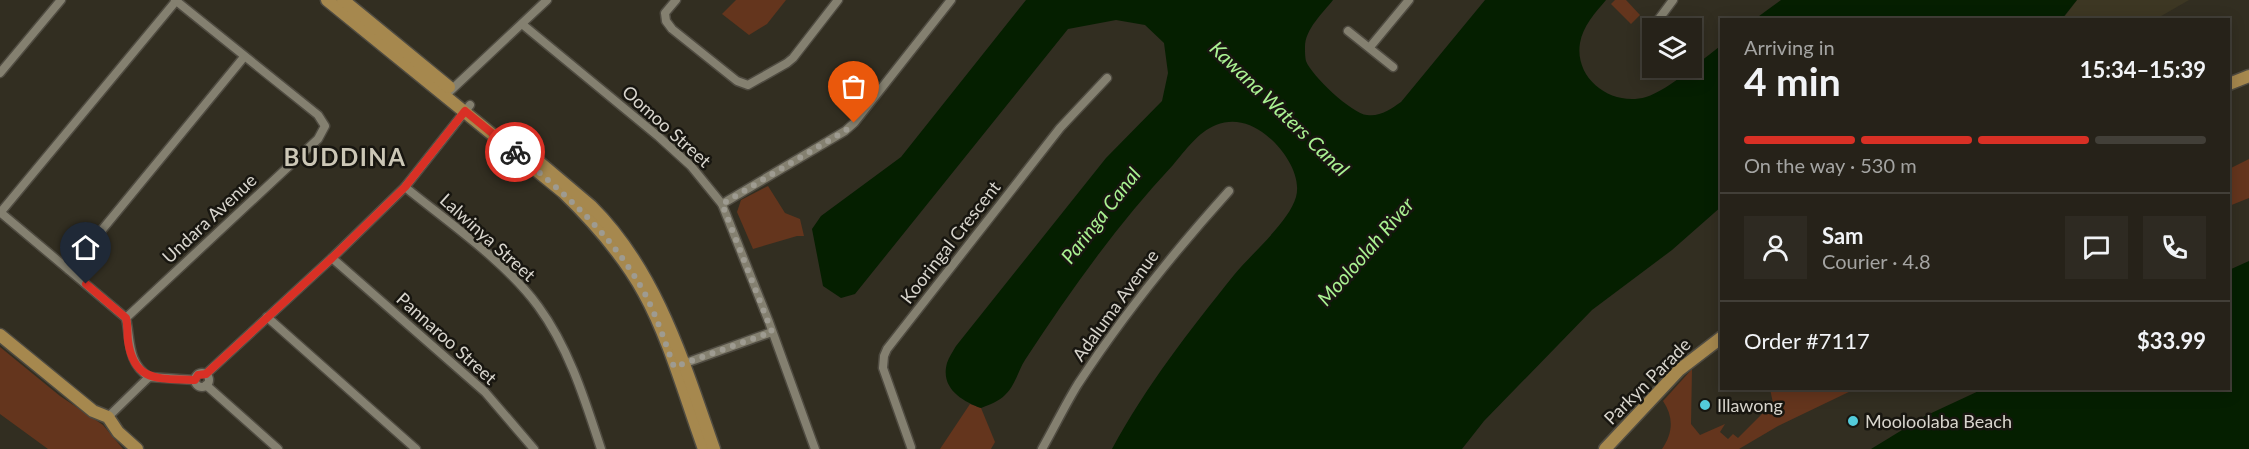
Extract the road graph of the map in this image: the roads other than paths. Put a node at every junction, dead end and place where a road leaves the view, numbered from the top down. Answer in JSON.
{"nodes":[{"id":1,"x":61,"y":0,"type":"edge"},
{"id":2,"x":175,"y":0,"type":"edge"},
{"id":3,"x":327,"y":0,"type":"edge"},
{"id":4,"x":343,"y":0,"type":"edge"},
{"id":5,"x":547,"y":0,"type":"edge"},
{"id":6,"x":676,"y":0,"type":"edge"},
{"id":7,"x":838,"y":0,"type":"edge"},
{"id":8,"x":951,"y":0,"type":"edge"},
{"id":9,"x":1409,"y":0,"type":"edge"},
{"id":10,"x":1673,"y":0,"type":"edge"},
{"id":11,"x":1660,"y":18,"type":"edge"},
{"id":12,"x":522,"y":24,"type":"junction"},
{"id":13,"x":1348,"y":31,"type":"dead end"},
{"id":14,"x":1370,"y":47,"type":"junction"},
{"id":15,"x":244,"y":57,"type":"junction"},
{"id":16,"x":1393,"y":67,"type":"dead end"},
{"id":17,"x":0,"y":73,"type":"edge"},
{"id":18,"x":2249,"y":76,"type":"edge"},
{"id":19,"x":1107,"y":78,"type":"dead end"},
{"id":20,"x":2230,"y":84,"type":"edge"},
{"id":21,"x":449,"y":93,"type":"junction"},
{"id":22,"x":467,"y":108,"type":"junction"},
{"id":23,"x":405,"y":187,"type":"junction"},
{"id":24,"x":1228,"y":191,"type":"dead end"},
{"id":25,"x":722,"y":204,"type":"junction"},
{"id":26,"x":0,"y":213,"type":"edge"},
{"id":27,"x":332,"y":258,"type":"junction"},
{"id":28,"x":69,"y":270,"type":"junction"},
{"id":29,"x":267,"y":317,"type":"junction"},
{"id":30,"x":126,"y":318,"type":"junction"},
{"id":31,"x":772,"y":332,"type":"junction"},
{"id":32,"x":0,"y":335,"type":"edge"},
{"id":33,"x":1720,"y":339,"type":"edge"},
{"id":34,"x":679,"y":365,"type":"junction"},
{"id":35,"x":206,"y":374,"type":"junction"},
{"id":36,"x":149,"y":376,"type":"junction"},
{"id":37,"x":195,"y":380,"type":"junction"},
{"id":38,"x":206,"y":385,"type":"junction"},
{"id":39,"x":108,"y":417,"type":"junction"},
{"id":40,"x":911,"y":448,"type":"edge"},
{"id":41,"x":137,"y":449,"type":"edge"},
{"id":42,"x":278,"y":449,"type":"edge"},
{"id":43,"x":416,"y":449,"type":"edge"},
{"id":44,"x":534,"y":449,"type":"edge"},
{"id":45,"x":601,"y":449,"type":"edge"},
{"id":46,"x":704,"y":449,"type":"edge"},
{"id":47,"x":714,"y":449,"type":"edge"},
{"id":48,"x":815,"y":449,"type":"edge"},
{"id":49,"x":1042,"y":449,"type":"edge"},
{"id":50,"x":1605,"y":449,"type":"edge"}],
"edges":[{"from":1,"to":17,"type":"street"},
{"from":2,"to":15,"type":"street","name":"Undara Avenue"},
{"from":2,"to":26,"type":"street"},
{"from":3,"to":21,"type":"main road"},
{"from":4,"to":21,"type":"main road"},
{"from":5,"to":12,"type":"street"},
{"from":6,"to":7,"type":"street"},
{"from":8,"to":25,"type":"street"},
{"from":9,"to":14,"type":"street"},
{"from":10,"to":11,"type":"street"},
{"from":12,"to":21,"type":"street"},
{"from":12,"to":25,"type":"street","name":"Oomoo Street"},
{"from":13,"to":14,"type":"street"},
{"from":14,"to":16,"type":"street"},
{"from":15,"to":28,"type":"street"},
{"from":15,"to":30,"type":"street","name":"Undara Avenue"},
{"from":18,"to":20,"type":"main road"},
{"from":19,"to":40,"type":"street","name":"Kooringal Crescent"},
{"from":21,"to":22,"type":"main road"},
{"from":22,"to":23,"type":"street"},
{"from":22,"to":34,"type":"main road"},
{"from":23,"to":27,"type":"street"},
{"from":23,"to":45,"type":"street","name":"Lalwinya Street"},
{"from":24,"to":49,"type":"street","name":"Adaluma Avenue"},
{"from":25,"to":31,"type":"street","name":"Oomoo Street"},
{"from":26,"to":28,"type":"street"},
{"from":27,"to":29,"type":"street"},
{"from":27,"to":44,"type":"street","name":"Pannaroo Street"},
{"from":28,"to":30,"type":"street"},
{"from":29,"to":35,"type":"street"},
{"from":29,"to":43,"type":"street"},
{"from":30,"to":36,"type":"street"},
{"from":31,"to":34,"type":"street"},
{"from":31,"to":48,"type":"street","name":"Oomoo Street"},
{"from":32,"to":39,"type":"main road"},
{"from":33,"to":50,"type":"main road","name":"Parkyn Parade"},
{"from":34,"to":46,"type":"main road"},
{"from":34,"to":47,"type":"main road"},
{"from":35,"to":37,"type":"street"},
{"from":35,"to":38,"type":"street"},
{"from":36,"to":37,"type":"street"},
{"from":36,"to":39,"type":"street"},
{"from":37,"to":38,"type":"street"},
{"from":38,"to":42,"type":"street"},
{"from":39,"to":41,"type":"main road"}]}
